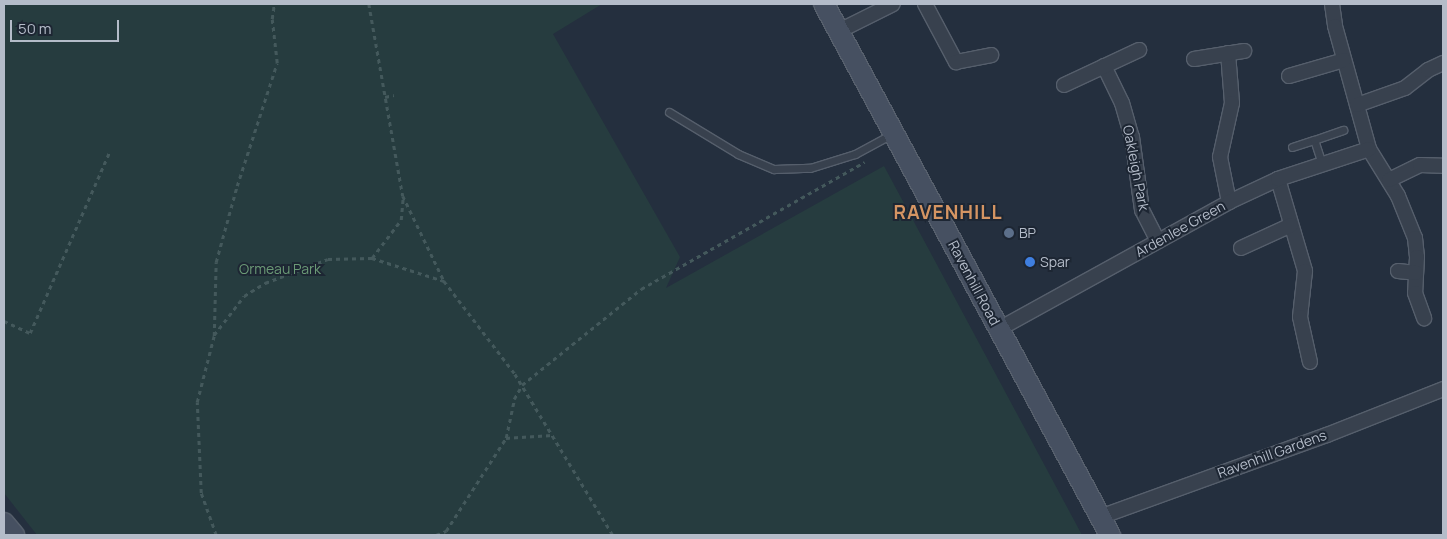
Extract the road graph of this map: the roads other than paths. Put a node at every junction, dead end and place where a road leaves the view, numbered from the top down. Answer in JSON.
{"nodes":[{"id":1,"x":824,"y":4,"type":"edge"},
{"id":2,"x":893,"y":4,"type":"edge"},
{"id":3,"x":925,"y":4,"type":"edge"},
{"id":4,"x":1332,"y":4,"type":"edge"},
{"id":5,"x":839,"y":32,"type":"junction"},
{"id":6,"x":1139,"y":50,"type":"dead end"},
{"id":7,"x":1244,"y":51,"type":"dead end"},
{"id":8,"x":1228,"y":53,"type":"junction"},
{"id":9,"x":992,"y":55,"type":"dead end"},
{"id":10,"x":1194,"y":59,"type":"dead end"},
{"id":11,"x":1344,"y":60,"type":"junction"},
{"id":12,"x":1443,"y":63,"type":"edge"},
{"id":13,"x":1104,"y":66,"type":"junction"},
{"id":14,"x":1289,"y":76,"type":"dead end"},
{"id":15,"x":1064,"y":85,"type":"dead end"},
{"id":16,"x":1357,"y":105,"type":"junction"},
{"id":17,"x":669,"y":112,"type":"dead end"},
{"id":18,"x":1343,"y":130,"type":"dead end"},
{"id":19,"x":894,"y":133,"type":"junction"},
{"id":20,"x":1314,"y":140,"type":"junction"},
{"id":21,"x":1292,"y":147,"type":"dead end"},
{"id":22,"x":1369,"y":150,"type":"junction"},
{"id":23,"x":1322,"y":164,"type":"junction"},
{"id":24,"x":1443,"y":166,"type":"edge"},
{"id":25,"x":1278,"y":179,"type":"junction"},
{"id":26,"x":1389,"y":180,"type":"junction"},
{"id":27,"x":1229,"y":202,"type":"junction"},
{"id":28,"x":1292,"y":224,"type":"junction"},
{"id":29,"x":1158,"y":241,"type":"junction"},
{"id":30,"x":1241,"y":248,"type":"dead end"},
{"id":31,"x":1398,"y":271,"type":"dead end"},
{"id":32,"x":1416,"y":274,"type":"junction"},
{"id":33,"x":1424,"y":318,"type":"dead end"},
{"id":34,"x":999,"y":329,"type":"junction"},
{"id":35,"x":1310,"y":362,"type":"dead end"},
{"id":36,"x":1443,"y":389,"type":"edge"},
{"id":37,"x":1100,"y":517,"type":"junction"},
{"id":38,"x":4,"y":523,"type":"edge"},
{"id":39,"x":14,"y":535,"type":"edge"},
{"id":40,"x":1110,"y":535,"type":"edge"}],
"edges":[{"from":1,"to":5,"type":"main road","name":"Ravenhill Road"},
{"from":2,"to":5,"type":"street"},
{"from":3,"to":9,"type":"street"},
{"from":4,"to":11,"type":"street"},
{"from":5,"to":19,"type":"main road","name":"Ravenhill Road"},
{"from":6,"to":13,"type":"street"},
{"from":7,"to":8,"type":"street"},
{"from":8,"to":10,"type":"street"},
{"from":8,"to":27,"type":"street"},
{"from":11,"to":14,"type":"street"},
{"from":11,"to":16,"type":"street"},
{"from":12,"to":16,"type":"street"},
{"from":13,"to":15,"type":"street"},
{"from":13,"to":29,"type":"street","name":"Oakleigh Park"},
{"from":16,"to":22,"type":"street"},
{"from":17,"to":19,"type":"lane"},
{"from":18,"to":20,"type":"lane"},
{"from":19,"to":34,"type":"main road","name":"Ravenhill Road"},
{"from":20,"to":21,"type":"lane"},
{"from":20,"to":23,"type":"lane"},
{"from":22,"to":23,"type":"street","name":"Ardenlee Green"},
{"from":22,"to":26,"type":"street"},
{"from":23,"to":25,"type":"street","name":"Ardenlee Green"},
{"from":24,"to":26,"type":"street"},
{"from":25,"to":27,"type":"street","name":"Ardenlee Green"},
{"from":25,"to":28,"type":"street"},
{"from":26,"to":32,"type":"street"},
{"from":27,"to":29,"type":"street","name":"Ardenlee Green"},
{"from":28,"to":30,"type":"street"},
{"from":28,"to":35,"type":"street"},
{"from":29,"to":34,"type":"street","name":"Ardenlee Green"},
{"from":31,"to":32,"type":"street"},
{"from":32,"to":33,"type":"street"},
{"from":34,"to":37,"type":"main road","name":"Ravenhill Road"},
{"from":36,"to":37,"type":"street","name":"Ravenhill Gardens"},
{"from":37,"to":40,"type":"main road","name":"Ravenhill Road"},
{"from":38,"to":39,"type":"main road"}]}
